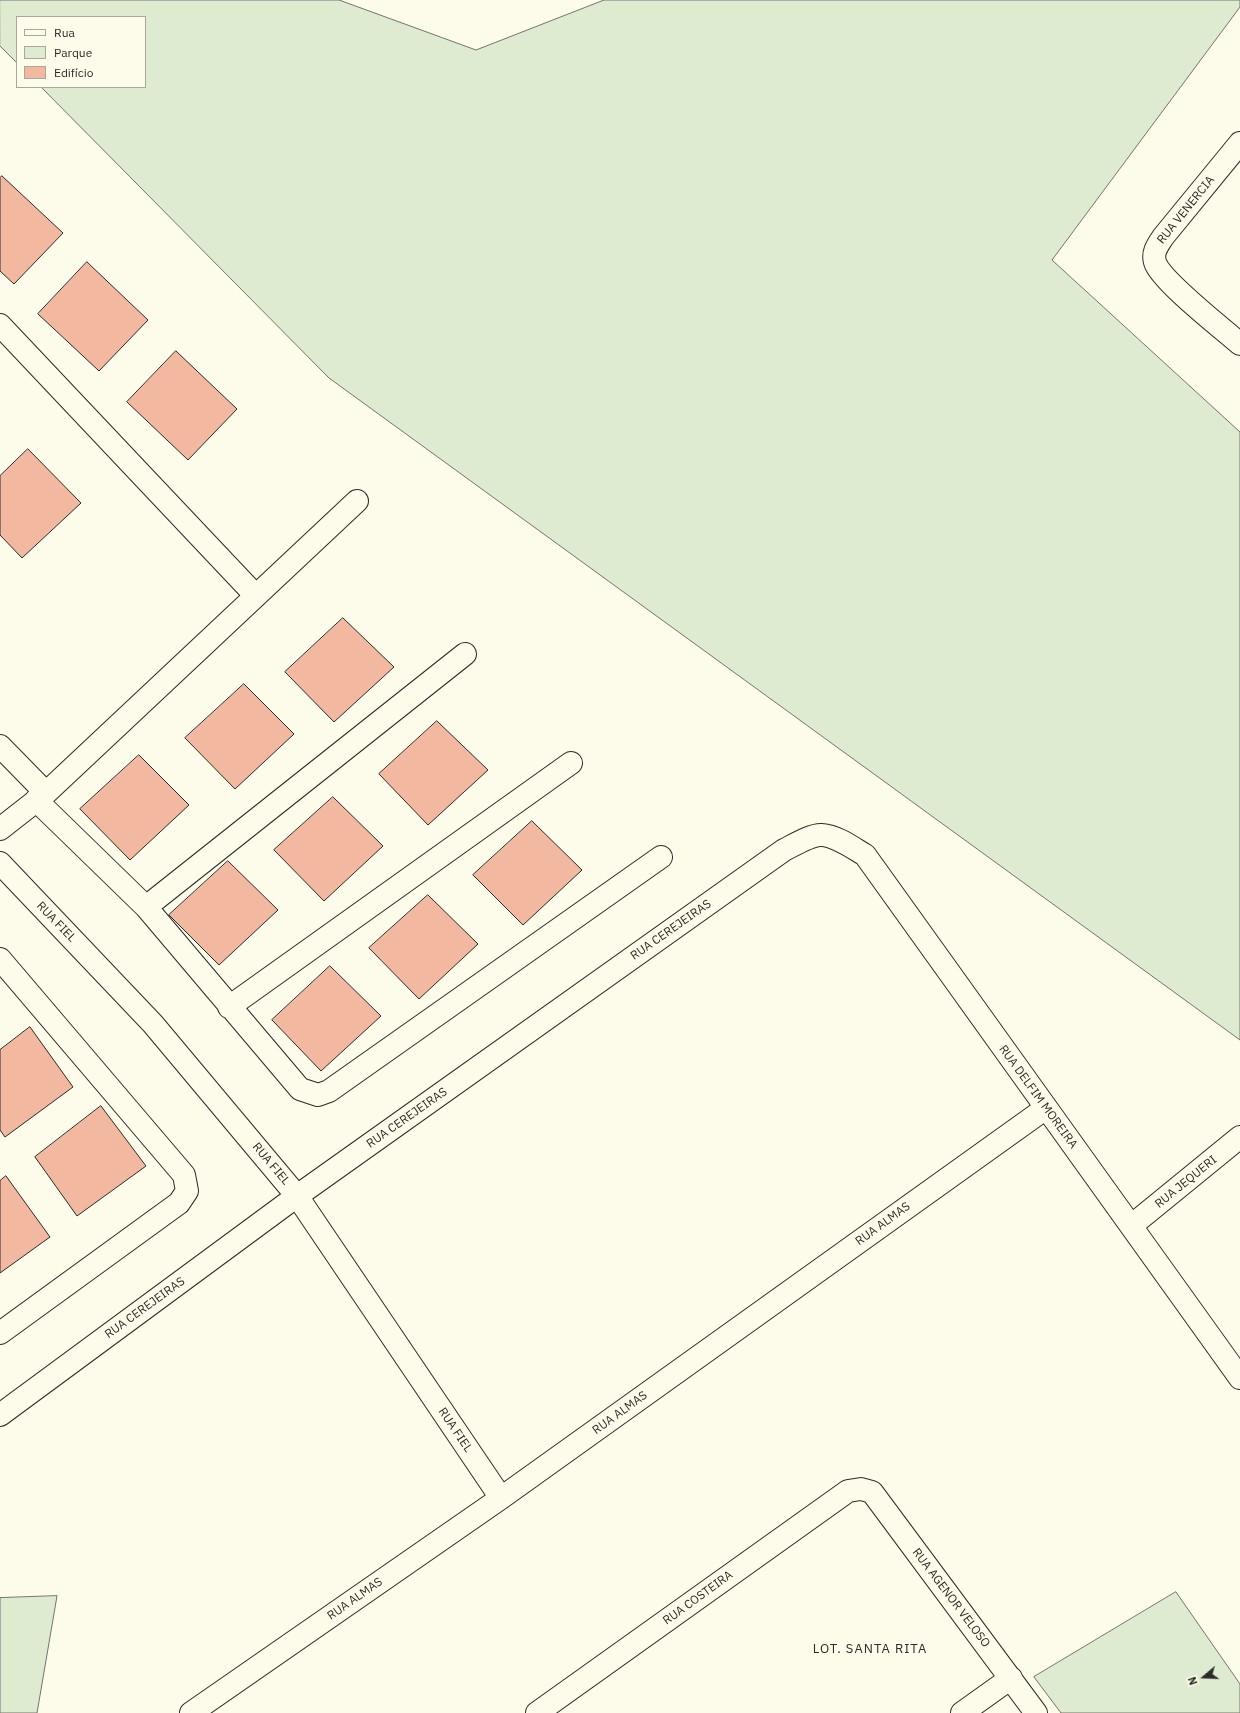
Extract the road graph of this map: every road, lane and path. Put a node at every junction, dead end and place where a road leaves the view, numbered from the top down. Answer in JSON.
{"nodes":[{"id":1,"x":1240,"y":143,"type":"edge"},
{"id":2,"x":0,"y":325,"type":"edge"},
{"id":3,"x":1240,"y":344,"type":"edge"},
{"id":4,"x":357,"y":501,"type":"dead end"},
{"id":5,"x":256,"y":596,"type":"junction"},
{"id":6,"x":465,"y":654,"type":"dead end"},
{"id":7,"x":0,"y":746,"type":"edge"},
{"id":8,"x":571,"y":763,"type":"dead end"},
{"id":9,"x":41,"y":796,"type":"junction"},
{"id":10,"x":0,"y":829,"type":"edge"},
{"id":11,"x":822,"y":835,"type":"joint"},
{"id":12,"x":661,"y":857,"type":"dead end"},
{"id":13,"x":0,"y":863,"type":"edge"},
{"id":14,"x":146,"y":907,"type":"junction"},
{"id":15,"x":0,"y":960,"type":"edge"},
{"id":16,"x":229,"y":1007,"type":"junction"},
{"id":17,"x":1046,"y":1108,"type":"junction"},
{"id":18,"x":1240,"y":1137,"type":"edge"},
{"id":19,"x":297,"y":1196,"type":"junction"},
{"id":20,"x":1131,"y":1226,"type":"junction"},
{"id":21,"x":0,"y":1333,"type":"edge"},
{"id":22,"x":1240,"y":1378,"type":"edge"},
{"id":23,"x":0,"y":1415,"type":"edge"},
{"id":24,"x":861,"y":1489,"type":"joint"},
{"id":25,"x":501,"y":1498,"type":"junction"},
{"id":26,"x":1011,"y":1678,"type":"junction"},
{"id":27,"x":190,"y":1713,"type":"edge"},
{"id":28,"x":537,"y":1713,"type":"edge"},
{"id":29,"x":962,"y":1713,"type":"edge"},
{"id":30,"x":1036,"y":1713,"type":"edge"}],
"edges":[{"from":1,"to":3,"type":"street","name":"RUA VENERCIA"},
{"from":2,"to":5,"type":"street"},
{"from":4,"to":5,"type":"street"},
{"from":5,"to":9,"type":"street"},
{"from":6,"to":14,"type":"street"},
{"from":7,"to":9,"type":"street"},
{"from":8,"to":16,"type":"street"},
{"from":9,"to":10,"type":"street"},
{"from":9,"to":14,"type":"street"},
{"from":11,"to":17,"type":"street","name":"RUA DELFIM MOREIRA"},
{"from":11,"to":19,"type":"street","name":"RUA CEREJEIRAS"},
{"from":12,"to":16,"type":"street"},
{"from":13,"to":19,"type":"street","name":"RUA FIEL"},
{"from":14,"to":16,"type":"street"},
{"from":15,"to":21,"type":"street"},
{"from":17,"to":20,"type":"street","name":"RUA DELFIM MOREIRA"},
{"from":17,"to":25,"type":"street","name":"RUA ALMAS"},
{"from":18,"to":20,"type":"street","name":"RUA JEQUERI"},
{"from":19,"to":23,"type":"street","name":"RUA CEREJEIRAS"},
{"from":19,"to":25,"type":"street","name":"RUA FIEL"},
{"from":20,"to":22,"type":"street","name":"RUA DELFIM MOREIRA"},
{"from":24,"to":26,"type":"street","name":"RUA AGENOR VELOSO"},
{"from":24,"to":28,"type":"street","name":"RUA COSTEIRA"},
{"from":25,"to":27,"type":"street","name":"RUA ALMAS"},
{"from":26,"to":29,"type":"street"},
{"from":26,"to":30,"type":"street","name":"RUA AGENOR VELOSO"}]}
